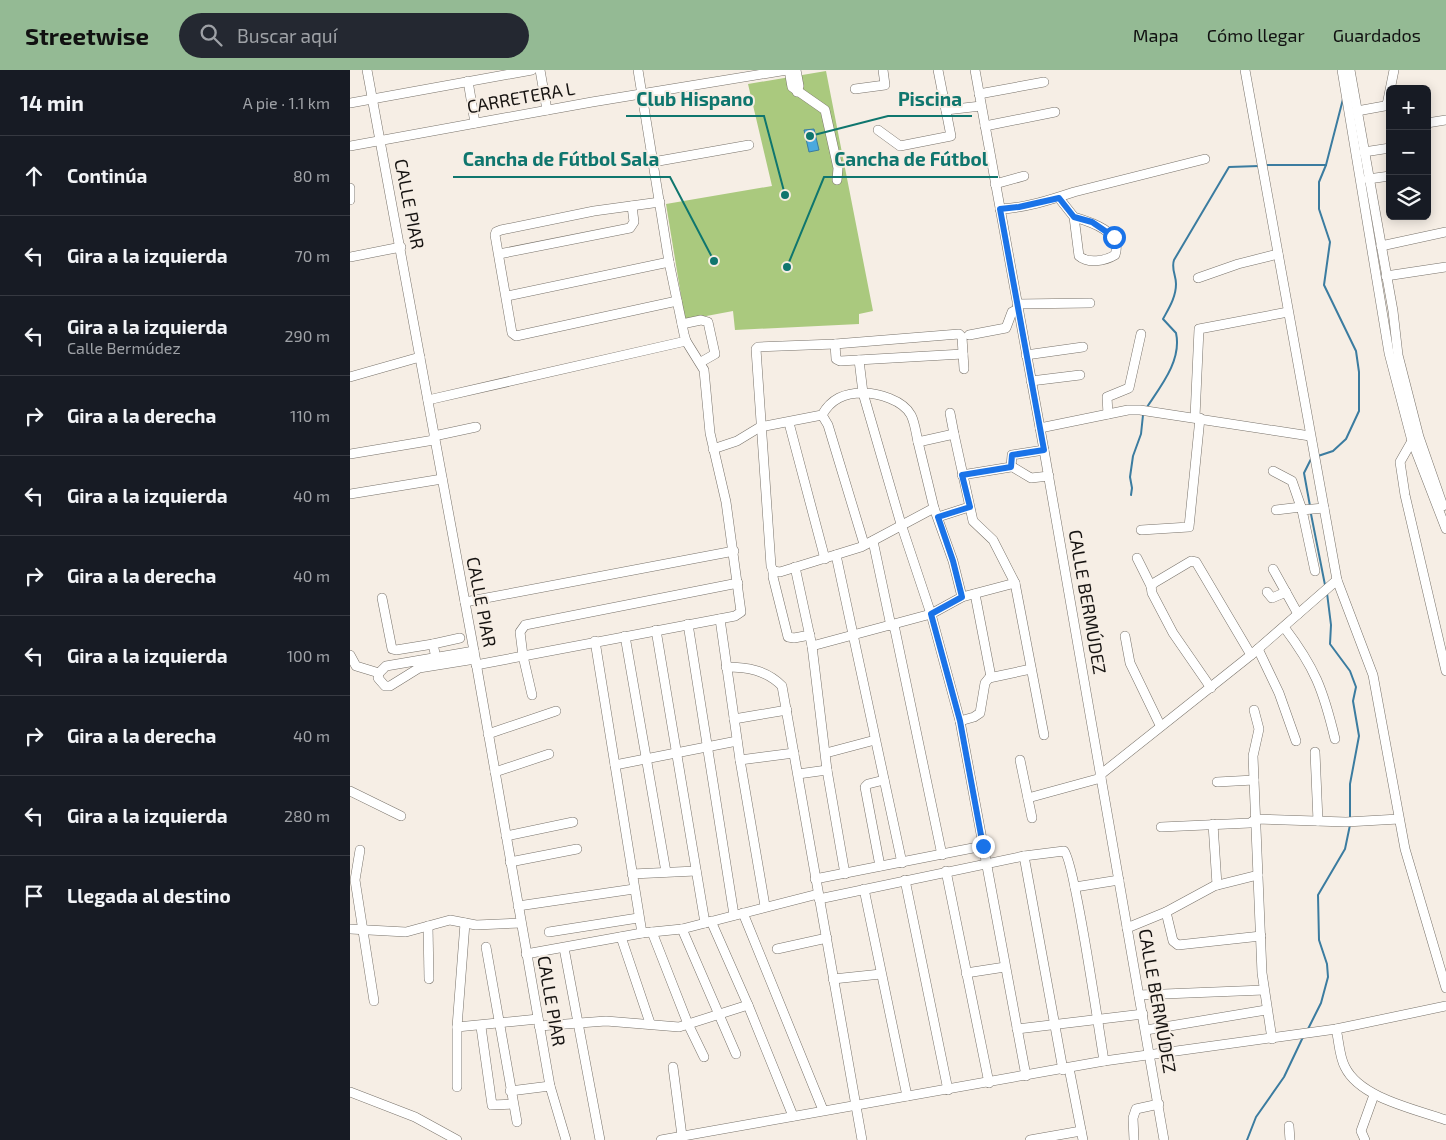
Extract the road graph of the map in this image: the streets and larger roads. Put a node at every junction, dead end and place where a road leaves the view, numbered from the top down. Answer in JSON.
{"nodes":[{"id":1,"x":367,"y":70,"type":"edge"},
{"id":2,"x":532,"y":70,"type":"edge"},
{"id":3,"x":540,"y":70,"type":"edge"},
{"id":4,"x":638,"y":70,"type":"edge"},
{"id":5,"x":788,"y":70,"type":"edge"},
{"id":6,"x":796,"y":70,"type":"edge"},
{"id":7,"x":884,"y":70,"type":"edge"},
{"id":8,"x":938,"y":70,"type":"edge"},
{"id":9,"x":975,"y":70,"type":"edge"},
{"id":10,"x":1245,"y":70,"type":"edge"},
{"id":11,"x":1342,"y":70,"type":"edge"},
{"id":12,"x":1350,"y":70,"type":"edge"},
{"id":13,"x":1394,"y":70,"type":"edge"},
{"id":14,"x":748,"y":73,"type":"edge"},
{"id":15,"x":468,"y":81,"type":"junction"},
{"id":16,"x":1044,"y":82,"type":"dead end"},
{"id":17,"x":1391,"y":85,"type":"edge"},
{"id":18,"x":855,"y":89,"type":"dead end"},
{"id":19,"x":798,"y":92,"type":"junction"},
{"id":20,"x":643,"y":94,"type":"junction"},
{"id":21,"x":979,"y":94,"type":"junction"},
{"id":22,"x":1350,"y":95,"type":"junction"},
{"id":23,"x":372,"y":99,"type":"junction"},
{"id":24,"x":350,"y":103,"type":"edge"},
{"id":25,"x":1386,"y":105,"type":"edge"},
{"id":26,"x":981,"y":106,"type":"junction"},
{"id":27,"x":546,"y":110,"type":"junction"},
{"id":28,"x":946,"y":110,"type":"junction"},
{"id":29,"x":1356,"y":111,"type":"junction"},
{"id":30,"x":1055,"y":112,"type":"dead end"},
{"id":31,"x":1446,"y":120,"type":"edge"},
{"id":32,"x":1431,"y":122,"type":"edge"},
{"id":33,"x":475,"y":123,"type":"junction"},
{"id":34,"x":985,"y":126,"type":"junction"},
{"id":35,"x":878,"y":130,"type":"dead end"},
{"id":36,"x":380,"y":140,"type":"junction"},
{"id":37,"x":750,"y":145,"type":"dead end"},
{"id":38,"x":350,"y":146,"type":"edge"},
{"id":39,"x":1386,"y":149,"type":"edge"},
{"id":40,"x":1364,"y":152,"type":"junction"},
{"id":41,"x":1205,"y":159,"type":"dead end"},
{"id":42,"x":653,"y":162,"type":"junction"},
{"id":43,"x":1024,"y":176,"type":"dead end"},
{"id":44,"x":1386,"y":177,"type":"edge"},
{"id":45,"x":1368,"y":179,"type":"junction"},
{"id":46,"x":837,"y":180,"type":"dead end"},
{"id":47,"x":995,"y":184,"type":"junction"},
{"id":48,"x":350,"y":188,"type":"edge"},
{"id":49,"x":1059,"y":198,"type":"junction"},
{"id":50,"x":350,"y":200,"type":"edge"},
{"id":51,"x":660,"y":202,"type":"junction"},
{"id":52,"x":632,"y":206,"type":"junction"},
{"id":53,"x":1000,"y":209,"type":"junction"},
{"id":54,"x":1074,"y":217,"type":"junction"},
{"id":55,"x":1446,"y":232,"type":"edge"},
{"id":56,"x":1381,"y":246,"type":"junction"},
{"id":57,"x":401,"y":247,"type":"junction"},
{"id":58,"x":499,"y":254,"type":"junction"},
{"id":59,"x":1278,"y":254,"type":"junction"},
{"id":60,"x":350,"y":257,"type":"edge"},
{"id":61,"x":669,"y":262,"type":"junction"},
{"id":62,"x":1446,"y":267,"type":"edge"},
{"id":63,"x":1386,"y":276,"type":"junction"},
{"id":64,"x":1198,"y":278,"type":"dead end"},
{"id":65,"x":507,"y":296,"type":"junction"},
{"id":66,"x":676,"y":301,"type":"junction"},
{"id":67,"x":1090,"y":303,"type":"dead end"},
{"id":68,"x":1018,"y":306,"type":"junction"},
{"id":69,"x":1288,"y":312,"type":"junction"},
{"id":70,"x":682,"y":324,"type":"junction"},
{"id":71,"x":1141,"y":334,"type":"dead end"},
{"id":72,"x":968,"y":335,"type":"dead end"},
{"id":73,"x":686,"y":341,"type":"junction"},
{"id":74,"x":835,"y":344,"type":"junction"},
{"id":75,"x":1084,"y":347,"type":"dead end"},
{"id":76,"x":963,"y":354,"type":"junction"},
{"id":77,"x":1026,"y":355,"type":"junction"},
{"id":78,"x":420,"y":357,"type":"junction"},
{"id":79,"x":859,"y":360,"type":"junction"},
{"id":80,"x":701,"y":362,"type":"junction"},
{"id":81,"x":964,"y":369,"type":"dead end"},
{"id":82,"x":1080,"y":375,"type":"dead end"},
{"id":83,"x":350,"y":376,"type":"edge"},
{"id":84,"x":1031,"y":381,"type":"junction"},
{"id":85,"x":862,"y":394,"type":"junction"},
{"id":86,"x":428,"y":400,"type":"junction"},
{"id":87,"x":950,"y":413,"type":"dead end"},
{"id":88,"x":1112,"y":413,"type":"junction"},
{"id":89,"x":822,"y":415,"type":"junction"},
{"id":90,"x":1198,"y":418,"type":"junction"},
{"id":91,"x":788,"y":423,"type":"junction"},
{"id":92,"x":476,"y":427,"type":"dead end"},
{"id":93,"x":760,"y":427,"type":"junction"},
{"id":94,"x":1040,"y":428,"type":"junction"},
{"id":95,"x":954,"y":434,"type":"junction"},
{"id":96,"x":1310,"y":436,"type":"junction"},
{"id":97,"x":434,"y":438,"type":"junction"},
{"id":98,"x":1412,"y":441,"type":"junction"},
{"id":99,"x":918,"y":442,"type":"junction"},
{"id":100,"x":713,"y":449,"type":"junction"},
{"id":101,"x":1044,"y":450,"type":"junction"},
{"id":102,"x":350,"y":454,"type":"edge"},
{"id":103,"x":1011,"y":466,"type":"junction"},
{"id":104,"x":1273,"y":471,"type":"dead end"},
{"id":105,"x":962,"y":475,"type":"junction"},
{"id":106,"x":1049,"y":476,"type":"junction"},
{"id":107,"x":442,"y":479,"type":"junction"},
{"id":108,"x":350,"y":494,"type":"edge"},
{"id":109,"x":1441,"y":499,"type":"edge"},
{"id":110,"x":970,"y":507,"type":"junction"},
{"id":111,"x":934,"y":508,"type":"junction"},
{"id":112,"x":1324,"y":508,"type":"junction"},
{"id":113,"x":1302,"y":509,"type":"junction"},
{"id":114,"x":1276,"y":510,"type":"dead end"},
{"id":115,"x":1446,"y":513,"type":"edge"},
{"id":116,"x":938,"y":517,"type":"junction"},
{"id":117,"x":901,"y":524,"type":"junction"},
{"id":118,"x":1446,"y":529,"type":"edge"},
{"id":119,"x":1141,"y":530,"type":"dead end"},
{"id":120,"x":869,"y":542,"type":"junction"},
{"id":121,"x":734,"y":552,"type":"junction"},
{"id":122,"x":836,"y":555,"type":"junction"},
{"id":123,"x":1137,"y":558,"type":"dead end"},
{"id":124,"x":825,"y":559,"type":"junction"},
{"id":125,"x":795,"y":568,"type":"junction"},
{"id":126,"x":1273,"y":569,"type":"dead end"},
{"id":127,"x":773,"y":571,"type":"junction"},
{"id":128,"x":1315,"y":571,"type":"dead end"},
{"id":129,"x":1337,"y":580,"type":"junction"},
{"id":130,"x":738,"y":583,"type":"junction"},
{"id":131,"x":1015,"y":584,"type":"junction"},
{"id":132,"x":1151,"y":586,"type":"junction"},
{"id":133,"x":1268,"y":592,"type":"dead end"},
{"id":134,"x":1286,"y":592,"type":"junction"},
{"id":135,"x":976,"y":594,"type":"junction"},
{"id":136,"x":962,"y":597,"type":"junction"},
{"id":137,"x":382,"y":598,"type":"dead end"},
{"id":138,"x":465,"y":602,"type":"junction"},
{"id":139,"x":931,"y":614,"type":"junction"},
{"id":140,"x":1298,"y":614,"type":"junction"},
{"id":141,"x":720,"y":618,"type":"junction"},
{"id":142,"x":688,"y":624,"type":"junction"},
{"id":143,"x":892,"y":626,"type":"junction"},
{"id":144,"x":1284,"y":627,"type":"junction"},
{"id":145,"x":656,"y":630,"type":"junction"},
{"id":146,"x":810,"y":635,"type":"junction"},
{"id":147,"x":625,"y":636,"type":"junction"},
{"id":148,"x":853,"y":636,"type":"junction"},
{"id":149,"x":1125,"y":636,"type":"dead end"},
{"id":150,"x":460,"y":638,"type":"dead end"},
{"id":151,"x":595,"y":641,"type":"junction"},
{"id":152,"x":433,"y":644,"type":"junction"},
{"id":153,"x":812,"y":646,"type":"junction"},
{"id":154,"x":1255,"y":652,"type":"junction"},
{"id":155,"x":350,"y":655,"type":"edge"},
{"id":156,"x":523,"y":656,"type":"junction"},
{"id":157,"x":436,"y":658,"type":"junction"},
{"id":158,"x":475,"y":658,"type":"junction"},
{"id":159,"x":726,"y":667,"type":"junction"},
{"id":160,"x":1031,"y":669,"type":"junction"},
{"id":161,"x":1446,"y":671,"type":"edge"},
{"id":162,"x":379,"y":673,"type":"junction"},
{"id":163,"x":990,"y":677,"type":"junction"},
{"id":164,"x":1211,"y":688,"type":"junction"},
{"id":165,"x":532,"y":695,"type":"dead end"},
{"id":166,"x":787,"y":710,"type":"junction"},
{"id":167,"x":1254,"y":710,"type":"dead end"},
{"id":168,"x":556,"y":711,"type":"dead end"},
{"id":169,"x":734,"y":719,"type":"junction"},
{"id":170,"x":960,"y":721,"type":"junction"},
{"id":171,"x":1160,"y":725,"type":"junction"},
{"id":172,"x":488,"y":734,"type":"junction"},
{"id":173,"x":1044,"y":734,"type":"dead end"},
{"id":174,"x":875,"y":740,"type":"junction"},
{"id":175,"x":1335,"y":740,"type":"dead end"},
{"id":176,"x":737,"y":741,"type":"junction"},
{"id":177,"x":1296,"y":741,"type":"dead end"},
{"id":178,"x":707,"y":747,"type":"junction"},
{"id":179,"x":826,"y":752,"type":"junction"},
{"id":180,"x":1315,"y":752,"type":"dead end"},
{"id":181,"x":677,"y":753,"type":"junction"},
{"id":182,"x":794,"y":753,"type":"junction"},
{"id":183,"x":549,"y":754,"type":"dead end"},
{"id":184,"x":646,"y":759,"type":"junction"},
{"id":185,"x":740,"y":760,"type":"junction"},
{"id":186,"x":1020,"y":760,"type":"dead end"},
{"id":187,"x":615,"y":765,"type":"junction"},
{"id":188,"x":827,"y":770,"type":"junction"},
{"id":189,"x":495,"y":772,"type":"junction"},
{"id":190,"x":798,"y":774,"type":"junction"},
{"id":191,"x":1100,"y":776,"type":"junction"},
{"id":192,"x":884,"y":780,"type":"junction"},
{"id":193,"x":1254,"y":780,"type":"junction"},
{"id":194,"x":1217,"y":782,"type":"dead end"},
{"id":195,"x":350,"y":791,"type":"edge"},
{"id":196,"x":1028,"y":798,"type":"junction"},
{"id":197,"x":401,"y":816,"type":"dead end"},
{"id":198,"x":1032,"y":818,"type":"dead end"},
{"id":199,"x":1256,"y":819,"type":"junction"},
{"id":200,"x":1399,"y":820,"type":"junction"},
{"id":201,"x":1318,"y":821,"type":"junction"},
{"id":202,"x":573,"y":822,"type":"dead end"},
{"id":203,"x":1213,"y":824,"type":"junction"},
{"id":204,"x":1160,"y":827,"type":"dead end"},
{"id":205,"x":506,"y":836,"type":"junction"},
{"id":206,"x":983,"y":846,"type":"junction"},
{"id":207,"x":578,"y":848,"type":"dead end"},
{"id":208,"x":360,"y":850,"type":"dead end"},
{"id":209,"x":942,"y":855,"type":"junction"},
{"id":210,"x":1024,"y":856,"type":"junction"},
{"id":211,"x":510,"y":862,"type":"junction"},
{"id":212,"x":902,"y":863,"type":"junction"},
{"id":213,"x":986,"y":864,"type":"junction"},
{"id":214,"x":880,"y":866,"type":"junction"},
{"id":215,"x":696,"y":870,"type":"junction"},
{"id":216,"x":946,"y":871,"type":"junction"},
{"id":217,"x":666,"y":872,"type":"junction"},
{"id":218,"x":632,"y":874,"type":"junction"},
{"id":219,"x":845,"y":874,"type":"junction"},
{"id":220,"x":1258,"y":875,"type":"junction"},
{"id":221,"x":815,"y":879,"type":"junction"},
{"id":222,"x":905,"y":880,"type":"junction"},
{"id":223,"x":1119,"y":880,"type":"junction"},
{"id":224,"x":1216,"y":885,"type":"junction"},
{"id":225,"x":1075,"y":887,"type":"junction"},
{"id":226,"x":634,"y":889,"type":"junction"},
{"id":227,"x":864,"y":889,"type":"junction"},
{"id":228,"x":819,"y":896,"type":"junction"},
{"id":229,"x":518,"y":906,"type":"junction"},
{"id":230,"x":765,"y":906,"type":"junction"},
{"id":231,"x":1166,"y":912,"type":"junction"},
{"id":232,"x":739,"y":914,"type":"junction"},
{"id":233,"x":638,"y":918,"type":"junction"},
{"id":234,"x":708,"y":922,"type":"junction"},
{"id":235,"x":465,"y":923,"type":"junction"},
{"id":236,"x":521,"y":923,"type":"junction"},
{"id":237,"x":428,"y":926,"type":"junction"},
{"id":238,"x":1127,"y":928,"type":"junction"},
{"id":239,"x":350,"y":929,"type":"edge"},
{"id":240,"x":682,"y":929,"type":"junction"},
{"id":241,"x":362,"y":930,"type":"junction"},
{"id":242,"x":549,"y":932,"type":"dead end"},
{"id":243,"x":652,"y":932,"type":"junction"},
{"id":244,"x":642,"y":933,"type":"junction"},
{"id":245,"x":1261,"y":936,"type":"junction"},
{"id":246,"x":622,"y":938,"type":"junction"},
{"id":247,"x":826,"y":938,"type":"junction"},
{"id":248,"x":486,"y":947,"type":"dead end"},
{"id":249,"x":564,"y":948,"type":"junction"},
{"id":250,"x":777,"y":949,"type":"dead end"},
{"id":251,"x":526,"y":954,"type":"junction"},
{"id":252,"x":1005,"y":967,"type":"junction"},
{"id":253,"x":881,"y":974,"type":"junction"},
{"id":254,"x":966,"y":974,"type":"junction"},
{"id":255,"x":429,"y":979,"type":"dead end"},
{"id":256,"x":833,"y":979,"type":"junction"},
{"id":257,"x":1446,"y":988,"type":"edge"},
{"id":258,"x":1264,"y":990,"type":"junction"},
{"id":259,"x":1139,"y":995,"type":"junction"},
{"id":260,"x":374,"y":1001,"type":"dead end"},
{"id":261,"x":748,"y":1005,"type":"junction"},
{"id":262,"x":1446,"y":1006,"type":"edge"},
{"id":263,"x":1266,"y":1010,"type":"junction"},
{"id":264,"x":1143,"y":1014,"type":"junction"},
{"id":265,"x":720,"y":1015,"type":"junction"},
{"id":266,"x":1098,"y":1020,"type":"junction"},
{"id":267,"x":539,"y":1022,"type":"junction"},
{"id":268,"x":578,"y":1022,"type":"junction"},
{"id":269,"x":650,"y":1023,"type":"junction"},
{"id":270,"x":499,"y":1024,"type":"junction"},
{"id":271,"x":688,"y":1024,"type":"junction"},
{"id":272,"x":1056,"y":1024,"type":"junction"},
{"id":273,"x":481,"y":1026,"type":"junction"},
{"id":274,"x":458,"y":1028,"type":"junction"},
{"id":275,"x":1336,"y":1028,"type":"junction"},
{"id":276,"x":1017,"y":1029,"type":"junction"},
{"id":277,"x":1146,"y":1030,"type":"junction"},
{"id":278,"x":1272,"y":1039,"type":"junction"},
{"id":279,"x":1150,"y":1053,"type":"junction"},
{"id":280,"x":736,"y":1054,"type":"dead end"},
{"id":281,"x":704,"y":1057,"type":"dead end"},
{"id":282,"x":1104,"y":1061,"type":"junction"},
{"id":283,"x":673,"y":1067,"type":"dead end"},
{"id":284,"x":1066,"y":1069,"type":"junction"},
{"id":285,"x":1026,"y":1076,"type":"junction"},
{"id":286,"x":989,"y":1082,"type":"junction"},
{"id":287,"x":550,"y":1086,"type":"junction"},
{"id":288,"x":457,"y":1087,"type":"dead end"},
{"id":289,"x":948,"y":1090,"type":"junction"},
{"id":290,"x":510,"y":1091,"type":"junction"},
{"id":291,"x":350,"y":1092,"type":"edge"},
{"id":292,"x":1374,"y":1095,"type":"junction"},
{"id":293,"x":907,"y":1096,"type":"junction"},
{"id":294,"x":513,"y":1104,"type":"junction"},
{"id":295,"x":1158,"y":1104,"type":"junction"},
{"id":296,"x":855,"y":1105,"type":"junction"},
{"id":297,"x":823,"y":1110,"type":"junction"},
{"id":298,"x":793,"y":1116,"type":"junction"},
{"id":299,"x":1446,"y":1120,"type":"edge"},
{"id":300,"x":517,"y":1122,"type":"dead end"},
{"id":301,"x":1289,"y":1126,"type":"dead end"},
{"id":302,"x":1082,"y":1135,"type":"edge"},
{"id":303,"x":682,"y":1136,"type":"junction"},
{"id":304,"x":457,"y":1140,"type":"edge"},
{"id":305,"x":566,"y":1140,"type":"edge"},
{"id":306,"x":600,"y":1140,"type":"edge"},
{"id":307,"x":661,"y":1140,"type":"edge"},
{"id":308,"x":862,"y":1140,"type":"edge"},
{"id":309,"x":1030,"y":1140,"type":"edge"},
{"id":310,"x":1134,"y":1140,"type":"edge"},
{"id":311,"x":1164,"y":1140,"type":"edge"},
{"id":312,"x":1290,"y":1140,"type":"edge"},
{"id":313,"x":1364,"y":1140,"type":"edge"}],
"edges":[{"from":1,"to":23,"type":"street","name":"CALLE PIAR"},
{"from":2,"to":15,"type":"street"},
{"from":3,"to":27,"type":"street"},
{"from":4,"to":20,"type":"street"},
{"from":5,"to":14,"type":"street","name":"CARRETERA L"},
{"from":5,"to":19,"type":"street"},
{"from":6,"to":19,"type":"street"},
{"from":7,"to":18,"type":"street"},
{"from":8,"to":28,"type":"street"},
{"from":9,"to":21,"type":"street","name":"CALLE BERMÚDEZ"},
{"from":10,"to":59,"type":"street"},
{"from":11,"to":22,"type":"street"},
{"from":12,"to":22,"type":"street"},
{"from":13,"to":17,"type":"street"},
{"from":14,"to":20,"type":"street","name":"CARRETERA L"},
{"from":15,"to":23,"type":"street"},
{"from":15,"to":33,"type":"street"},
{"from":16,"to":21,"type":"street"},
{"from":19,"to":46,"type":"street"},
{"from":20,"to":27,"type":"street","name":"CARRETERA L"},
{"from":20,"to":42,"type":"street"},
{"from":21,"to":26,"type":"street","name":"CALLE BERMÚDEZ"},
{"from":22,"to":29,"type":"street"},
{"from":22,"to":98,"type":"street"},
{"from":23,"to":24,"type":"street"},
{"from":23,"to":36,"type":"street","name":"CALLE PIAR"},
{"from":25,"to":29,"type":"street"},
{"from":26,"to":28,"type":"street"},
{"from":26,"to":34,"type":"street","name":"CALLE BERMÚDEZ"},
{"from":27,"to":33,"type":"street","name":"CARRETERA L"},
{"from":28,"to":35,"type":"street"},
{"from":29,"to":40,"type":"street"},
{"from":30,"to":34,"type":"street"},
{"from":31,"to":32,"type":"street"},
{"from":33,"to":36,"type":"street","name":"CARRETERA L"},
{"from":34,"to":47,"type":"street","name":"CALLE BERMÚDEZ"},
{"from":36,"to":38,"type":"street","name":"CARRETERA L"},
{"from":36,"to":57,"type":"street","name":"CALLE PIAR"},
{"from":37,"to":42,"type":"street"},
{"from":39,"to":40,"type":"street"},
{"from":40,"to":45,"type":"street"},
{"from":41,"to":49,"type":"street"},
{"from":42,"to":51,"type":"street"},
{"from":43,"to":47,"type":"street"},
{"from":44,"to":45,"type":"street"},
{"from":45,"to":56,"type":"street"},
{"from":47,"to":53,"type":"street","name":"CALLE BERMÚDEZ"},
{"from":48,"to":50,"type":"street"},
{"from":49,"to":53,"type":"street"},
{"from":49,"to":54,"type":"street"},
{"from":51,"to":52,"type":"street"},
{"from":51,"to":61,"type":"street"},
{"from":52,"to":58,"type":"street"},
{"from":52,"to":58,"type":"street"},
{"from":53,"to":68,"type":"street","name":"CALLE BERMÚDEZ"},
{"from":54,"to":54,"type":"street"},
{"from":55,"to":56,"type":"street"},
{"from":56,"to":63,"type":"street"},
{"from":57,"to":60,"type":"street"},
{"from":57,"to":78,"type":"street","name":"CALLE PIAR"},
{"from":58,"to":65,"type":"street"},
{"from":59,"to":64,"type":"street"},
{"from":59,"to":69,"type":"street"},
{"from":61,"to":65,"type":"street"},
{"from":61,"to":66,"type":"street"},
{"from":62,"to":63,"type":"street"},
{"from":63,"to":109,"type":"street"},
{"from":65,"to":66,"type":"street"},
{"from":66,"to":70,"type":"street"},
{"from":67,"to":68,"type":"street"},
{"from":68,"to":72,"type":"street"},
{"from":68,"to":77,"type":"street","name":"CALLE BERMÚDEZ"},
{"from":69,"to":90,"type":"street"},
{"from":69,"to":96,"type":"street"},
{"from":70,"to":73,"type":"street"},
{"from":70,"to":80,"type":"street"},
{"from":71,"to":88,"type":"street"},
{"from":73,"to":80,"type":"street"},
{"from":73,"to":86,"type":"street"},
{"from":74,"to":76,"type":"street"},
{"from":74,"to":79,"type":"street"},
{"from":74,"to":93,"type":"street"},
{"from":75,"to":77,"type":"street"},
{"from":76,"to":79,"type":"street"},
{"from":76,"to":81,"type":"street"},
{"from":77,"to":84,"type":"street","name":"CALLE BERMÚDEZ"},
{"from":78,"to":83,"type":"street"},
{"from":78,"to":86,"type":"street","name":"CALLE PIAR"},
{"from":79,"to":85,"type":"street"},
{"from":80,"to":100,"type":"street"},
{"from":82,"to":84,"type":"street"},
{"from":84,"to":94,"type":"street","name":"CALLE BERMÚDEZ"},
{"from":85,"to":89,"type":"street"},
{"from":85,"to":99,"type":"street"},
{"from":85,"to":117,"type":"street"},
{"from":86,"to":97,"type":"street","name":"CALLE PIAR"},
{"from":87,"to":95,"type":"street"},
{"from":88,"to":90,"type":"street"},
{"from":88,"to":94,"type":"street"},
{"from":89,"to":91,"type":"street"},
{"from":89,"to":120,"type":"street"},
{"from":90,"to":96,"type":"street"},
{"from":90,"to":119,"type":"street"},
{"from":91,"to":93,"type":"street"},
{"from":91,"to":124,"type":"street"},
{"from":92,"to":97,"type":"street"},
{"from":93,"to":100,"type":"street"},
{"from":93,"to":127,"type":"street"},
{"from":94,"to":101,"type":"street","name":"CALLE BERMÚDEZ"},
{"from":95,"to":99,"type":"street"},
{"from":95,"to":105,"type":"street"},
{"from":96,"to":112,"type":"street"},
{"from":97,"to":102,"type":"street"},
{"from":97,"to":107,"type":"street","name":"CALLE PIAR"},
{"from":98,"to":109,"type":"street"},
{"from":98,"to":161,"type":"street"},
{"from":99,"to":111,"type":"street"},
{"from":100,"to":121,"type":"street"},
{"from":101,"to":103,"type":"street"},
{"from":101,"to":106,"type":"street","name":"CALLE BERMÚDEZ"},
{"from":103,"to":105,"type":"street"},
{"from":103,"to":106,"type":"street"},
{"from":104,"to":113,"type":"street"},
{"from":105,"to":110,"type":"street"},
{"from":106,"to":191,"type":"street","name":"CALLE BERMÚDEZ"},
{"from":107,"to":108,"type":"street"},
{"from":107,"to":138,"type":"street","name":"CALLE PIAR"},
{"from":109,"to":115,"type":"street"},
{"from":109,"to":118,"type":"street"},
{"from":110,"to":116,"type":"street"},
{"from":110,"to":131,"type":"street"},
{"from":111,"to":116,"type":"street"},
{"from":111,"to":117,"type":"street"},
{"from":112,"to":113,"type":"street"},
{"from":112,"to":129,"type":"street"},
{"from":113,"to":114,"type":"street"},
{"from":113,"to":128,"type":"street"},
{"from":116,"to":136,"type":"street"},
{"from":117,"to":120,"type":"street"},
{"from":117,"to":139,"type":"street"},
{"from":120,"to":122,"type":"street"},
{"from":120,"to":143,"type":"street"},
{"from":121,"to":130,"type":"street"},
{"from":121,"to":138,"type":"street"},
{"from":122,"to":124,"type":"street"},
{"from":122,"to":148,"type":"street"},
{"from":123,"to":132,"type":"street"},
{"from":124,"to":125,"type":"street"},
{"from":125,"to":127,"type":"street"},
{"from":125,"to":146,"type":"street"},
{"from":126,"to":134,"type":"street"},
{"from":127,"to":146,"type":"street"},
{"from":129,"to":140,"type":"street"},
{"from":129,"to":200,"type":"street"},
{"from":130,"to":141,"type":"street"},
{"from":130,"to":156,"type":"street"},
{"from":131,"to":135,"type":"street"},
{"from":131,"to":160,"type":"street"},
{"from":132,"to":154,"type":"street"},
{"from":132,"to":164,"type":"street"},
{"from":133,"to":134,"type":"street"},
{"from":134,"to":140,"type":"street"},
{"from":135,"to":136,"type":"street"},
{"from":135,"to":163,"type":"street"},
{"from":136,"to":139,"type":"street"},
{"from":137,"to":152,"type":"street"},
{"from":138,"to":158,"type":"street","name":"CALLE PIAR"},
{"from":139,"to":143,"type":"street"},
{"from":139,"to":170,"type":"street"},
{"from":140,"to":144,"type":"street"},
{"from":141,"to":142,"type":"street"},
{"from":141,"to":159,"type":"street"},
{"from":142,"to":145,"type":"street"},
{"from":142,"to":178,"type":"street"},
{"from":143,"to":148,"type":"street"},
{"from":143,"to":209,"type":"street"},
{"from":144,"to":154,"type":"street"},
{"from":144,"to":175,"type":"street"},
{"from":145,"to":147,"type":"street"},
{"from":145,"to":181,"type":"street"},
{"from":146,"to":153,"type":"street"},
{"from":147,"to":151,"type":"street"},
{"from":147,"to":184,"type":"street"},
{"from":148,"to":153,"type":"street"},
{"from":148,"to":174,"type":"street"},
{"from":149,"to":171,"type":"street"},
{"from":150,"to":152,"type":"street"},
{"from":151,"to":156,"type":"street"},
{"from":151,"to":187,"type":"street"},
{"from":152,"to":157,"type":"street"},
{"from":153,"to":179,"type":"street"},
{"from":154,"to":164,"type":"street"},
{"from":154,"to":177,"type":"street"},
{"from":155,"to":162,"type":"street"},
{"from":156,"to":158,"type":"street"},
{"from":156,"to":165,"type":"street"},
{"from":157,"to":158,"type":"street"},
{"from":157,"to":162,"type":"street"},
{"from":158,"to":162,"type":"street"},
{"from":158,"to":172,"type":"street","name":"CALLE PIAR"},
{"from":159,"to":166,"type":"street"},
{"from":159,"to":169,"type":"street"},
{"from":160,"to":163,"type":"street"},
{"from":160,"to":173,"type":"street"},
{"from":163,"to":170,"type":"street"},
{"from":164,"to":171,"type":"street"},
{"from":166,"to":169,"type":"street"},
{"from":166,"to":182,"type":"street"},
{"from":167,"to":193,"type":"street"},
{"from":168,"to":172,"type":"street"},
{"from":169,"to":176,"type":"street"},
{"from":170,"to":206,"type":"street"},
{"from":171,"to":191,"type":"street"},
{"from":172,"to":189,"type":"street","name":"CALLE PIAR"},
{"from":174,"to":179,"type":"street"},
{"from":174,"to":192,"type":"street"},
{"from":176,"to":178,"type":"street"},
{"from":176,"to":185,"type":"street"},
{"from":178,"to":181,"type":"street"},
{"from":178,"to":232,"type":"street"},
{"from":179,"to":188,"type":"street"},
{"from":180,"to":201,"type":"street"},
{"from":181,"to":184,"type":"street"},
{"from":181,"to":215,"type":"street"},
{"from":182,"to":185,"type":"street"},
{"from":182,"to":190,"type":"street"},
{"from":183,"to":189,"type":"street"},
{"from":184,"to":187,"type":"street"},
{"from":184,"to":217,"type":"street"},
{"from":185,"to":230,"type":"street"},
{"from":186,"to":196,"type":"street"},
{"from":187,"to":218,"type":"street"},
{"from":188,"to":190,"type":"street"},
{"from":188,"to":219,"type":"street"},
{"from":189,"to":205,"type":"street","name":"CALLE PIAR"},
{"from":190,"to":221,"type":"street"},
{"from":191,"to":196,"type":"street"},
{"from":191,"to":223,"type":"street","name":"CALLE BERMÚDEZ"},
{"from":192,"to":212,"type":"street"},
{"from":192,"to":214,"type":"street"},
{"from":193,"to":194,"type":"street"},
{"from":193,"to":199,"type":"street"},
{"from":195,"to":197,"type":"street"},
{"from":196,"to":198,"type":"street"},
{"from":199,"to":201,"type":"street"},
{"from":199,"to":203,"type":"street"},
{"from":199,"to":220,"type":"street"},
{"from":200,"to":201,"type":"street"},
{"from":200,"to":257,"type":"street"},
{"from":202,"to":205,"type":"street"},
{"from":203,"to":204,"type":"street"},
{"from":203,"to":224,"type":"street"},
{"from":205,"to":211,"type":"street","name":"CALLE PIAR"},
{"from":206,"to":209,"type":"street"},
{"from":206,"to":213,"type":"street"},
{"from":207,"to":211,"type":"street"},
{"from":208,"to":241,"type":"street"},
{"from":209,"to":212,"type":"street"},
{"from":210,"to":213,"type":"street"},
{"from":210,"to":225,"type":"street"},
{"from":210,"to":272,"type":"street"},
{"from":211,"to":229,"type":"street","name":"CALLE PIAR"},
{"from":212,"to":214,"type":"street"},
{"from":213,"to":216,"type":"street"},
{"from":213,"to":252,"type":"street"},
{"from":214,"to":219,"type":"street"},
{"from":215,"to":217,"type":"street"},
{"from":215,"to":234,"type":"street"},
{"from":216,"to":222,"type":"street"},
{"from":216,"to":254,"type":"street"},
{"from":217,"to":218,"type":"street"},
{"from":218,"to":226,"type":"street"},
{"from":219,"to":221,"type":"street"},
{"from":220,"to":224,"type":"street"},
{"from":220,"to":245,"type":"street"},
{"from":221,"to":228,"type":"street"},
{"from":222,"to":227,"type":"street"},
{"from":222,"to":289,"type":"street"},
{"from":223,"to":225,"type":"street"},
{"from":223,"to":238,"type":"street","name":"CALLE BERMÚDEZ"},
{"from":224,"to":231,"type":"street"},
{"from":225,"to":266,"type":"street"},
{"from":226,"to":229,"type":"street"},
{"from":226,"to":233,"type":"street"},
{"from":227,"to":228,"type":"street"},
{"from":227,"to":253,"type":"street"},
{"from":228,"to":230,"type":"street"},
{"from":228,"to":247,"type":"street"},
{"from":229,"to":236,"type":"street","name":"CALLE PIAR"},
{"from":230,"to":232,"type":"street"},
{"from":231,"to":238,"type":"street"},
{"from":231,"to":245,"type":"street"},
{"from":232,"to":234,"type":"street"},
{"from":232,"to":297,"type":"street"},
{"from":233,"to":242,"type":"street"},
{"from":233,"to":244,"type":"street"},
{"from":234,"to":240,"type":"street"},
{"from":234,"to":261,"type":"street"},
{"from":235,"to":236,"type":"street"},
{"from":235,"to":237,"type":"street"},
{"from":235,"to":274,"type":"street"},
{"from":236,"to":251,"type":"street","name":"CALLE PIAR"},
{"from":237,"to":241,"type":"street"},
{"from":237,"to":255,"type":"street"},
{"from":238,"to":259,"type":"street","name":"CALLE BERMÚDEZ"},
{"from":239,"to":241,"type":"street"},
{"from":240,"to":243,"type":"street"},
{"from":240,"to":265,"type":"street"},
{"from":241,"to":260,"type":"street"},
{"from":243,"to":244,"type":"street"},
{"from":243,"to":271,"type":"street"},
{"from":244,"to":246,"type":"street"},
{"from":245,"to":258,"type":"street"},
{"from":246,"to":249,"type":"street"},
{"from":246,"to":269,"type":"street"},
{"from":247,"to":250,"type":"street"},
{"from":247,"to":256,"type":"street"},
{"from":248,"to":270,"type":"street"},
{"from":249,"to":251,"type":"street"},
{"from":249,"to":268,"type":"street"},
{"from":251,"to":267,"type":"street","name":"CALLE PIAR"},
{"from":252,"to":254,"type":"street"},
{"from":252,"to":276,"type":"street"},
{"from":253,"to":256,"type":"street"},
{"from":253,"to":293,"type":"street"},
{"from":254,"to":286,"type":"street"},
{"from":256,"to":296,"type":"street"},
{"from":258,"to":259,"type":"street"},
{"from":258,"to":263,"type":"street"},
{"from":259,"to":264,"type":"street","name":"CALLE BERMÚDEZ"},
{"from":261,"to":265,"type":"street"},
{"from":261,"to":298,"type":"street"},
{"from":262,"to":275,"type":"street"},
{"from":263,"to":277,"type":"street"},
{"from":263,"to":278,"type":"street"},
{"from":264,"to":266,"type":"street"},
{"from":264,"to":277,"type":"street","name":"CALLE BERMÚDEZ"},
{"from":265,"to":271,"type":"street"},
{"from":265,"to":280,"type":"street"},
{"from":266,"to":272,"type":"street"},
{"from":266,"to":282,"type":"street"},
{"from":267,"to":268,"type":"street"},
{"from":267,"to":270,"type":"street"},
{"from":267,"to":287,"type":"street","name":"CALLE PIAR"},
{"from":268,"to":269,"type":"street"},
{"from":268,"to":306,"type":"street"},
{"from":269,"to":271,"type":"street"},
{"from":270,"to":273,"type":"street"},
{"from":270,"to":290,"type":"street"},
{"from":271,"to":281,"type":"street"},
{"from":272,"to":276,"type":"street"},
{"from":272,"to":284,"type":"street"},
{"from":273,"to":274,"type":"street"},
{"from":273,"to":294,"type":"street"},
{"from":274,"to":288,"type":"street"},
{"from":275,"to":278,"type":"street"},
{"from":275,"to":292,"type":"street"},
{"from":276,"to":285,"type":"street"},
{"from":277,"to":279,"type":"street","name":"CALLE BERMÚDEZ"},
{"from":278,"to":279,"type":"street"},
{"from":279,"to":282,"type":"street"},
{"from":279,"to":295,"type":"street","name":"CALLE BERMÚDEZ"},
{"from":282,"to":284,"type":"street"},
{"from":283,"to":303,"type":"street"},
{"from":284,"to":285,"type":"street"},
{"from":284,"to":302,"type":"street"},
{"from":285,"to":286,"type":"street"},
{"from":286,"to":289,"type":"street"},
{"from":287,"to":290,"type":"street"},
{"from":287,"to":305,"type":"street","name":"CALLE PIAR"},
{"from":289,"to":293,"type":"street"},
{"from":290,"to":294,"type":"street"},
{"from":291,"to":304,"type":"street"},
{"from":292,"to":299,"type":"street"},
{"from":292,"to":313,"type":"street"},
{"from":293,"to":296,"type":"street"},
{"from":294,"to":300,"type":"street"},
{"from":295,"to":310,"type":"street"},
{"from":295,"to":311,"type":"street","name":"CALLE BERMÚDEZ"},
{"from":296,"to":297,"type":"street"},
{"from":296,"to":308,"type":"street"},
{"from":297,"to":298,"type":"street"},
{"from":298,"to":303,"type":"street"},
{"from":301,"to":312,"type":"street"},
{"from":302,"to":309,"type":"street"},
{"from":303,"to":307,"type":"street"}]}
